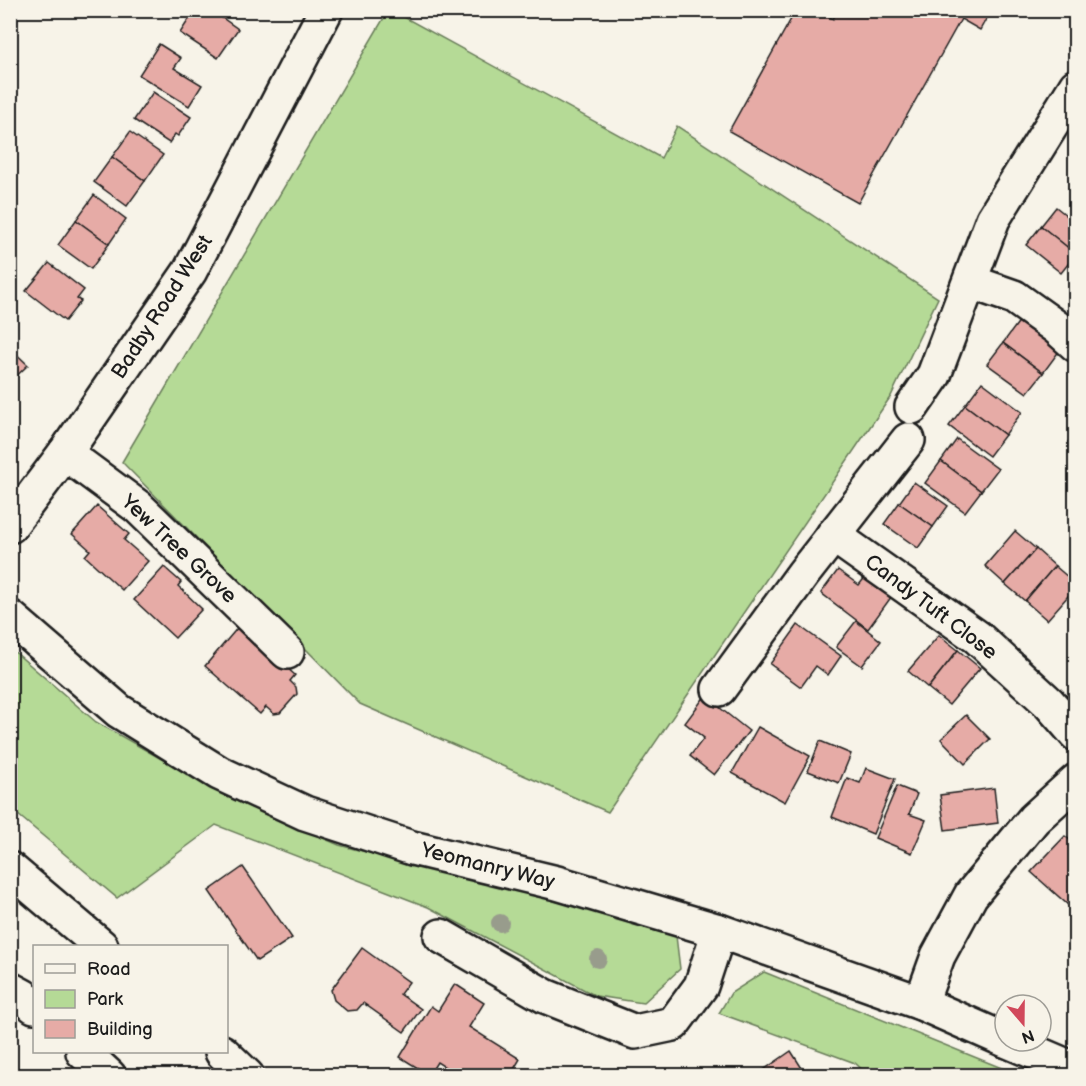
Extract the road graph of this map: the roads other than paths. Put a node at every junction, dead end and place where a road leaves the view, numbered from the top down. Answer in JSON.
{"nodes":[{"id":1,"x":326,"y":10,"type":"edge"},
{"id":2,"x":1076,"y":86,"type":"edge"},
{"id":3,"x":971,"y":282,"type":"junction"},
{"id":4,"x":1076,"y":345,"type":"edge"},
{"id":5,"x":912,"y":407,"type":"dead end"},
{"id":6,"x":908,"y":440,"type":"dead end"},
{"id":7,"x":64,"y":453,"type":"junction"},
{"id":8,"x":10,"y":526,"type":"edge"},
{"id":9,"x":833,"y":535,"type":"junction"},
{"id":10,"x":10,"y":617,"type":"edge"},
{"id":11,"x":287,"y":652,"type":"dead end"},
{"id":12,"x":719,"y":689,"type":"dead end"},
{"id":13,"x":1076,"y":734,"type":"edge"},
{"id":14,"x":1076,"y":781,"type":"edge"},
{"id":15,"x":10,"y":869,"type":"edge"},
{"id":16,"x":719,"y":931,"type":"junction"},
{"id":17,"x":441,"y":936,"type":"dead end"},
{"id":18,"x":100,"y":945,"type":"edge"},
{"id":19,"x":10,"y":989,"type":"edge"},
{"id":20,"x":921,"y":1003,"type":"junction"},
{"id":21,"x":33,"y":1005,"type":"edge"},
{"id":22,"x":993,"y":1034,"type":"edge"},
{"id":23,"x":84,"y":1053,"type":"edge"},
{"id":24,"x":223,"y":1053,"type":"edge"},
{"id":25,"x":1037,"y":1053,"type":"edge"},
{"id":26,"x":1076,"y":1070,"type":"edge"},
{"id":27,"x":109,"y":1076,"type":"edge"},
{"id":28,"x":247,"y":1076,"type":"edge"}],
"edges":[{"from":1,"to":7,"type":"street","name":"Badby Road West"},
{"from":2,"to":3,"type":"street"},
{"from":3,"to":4,"type":"street"},
{"from":3,"to":5,"type":"street"},
{"from":6,"to":9,"type":"street"},
{"from":7,"to":8,"type":"street","name":"Badby Road West"},
{"from":7,"to":11,"type":"street","name":"Yew Tree Grove"},
{"from":9,"to":12,"type":"street"},
{"from":9,"to":13,"type":"street","name":"Candy Tuft Close"},
{"from":10,"to":16,"type":"street","name":"Yeomanry Way"},
{"from":14,"to":20,"type":"street"},
{"from":15,"to":18,"type":"street"},
{"from":16,"to":17,"type":"street"},
{"from":16,"to":20,"type":"street","name":"Yeomanry Way"},
{"from":19,"to":21,"type":"street"},
{"from":20,"to":22,"type":"street","name":"Yeomanry Way"},
{"from":23,"to":27,"type":"street"},
{"from":24,"to":28,"type":"street"},
{"from":25,"to":26,"type":"street","name":"Yeomanry Way"}]}
